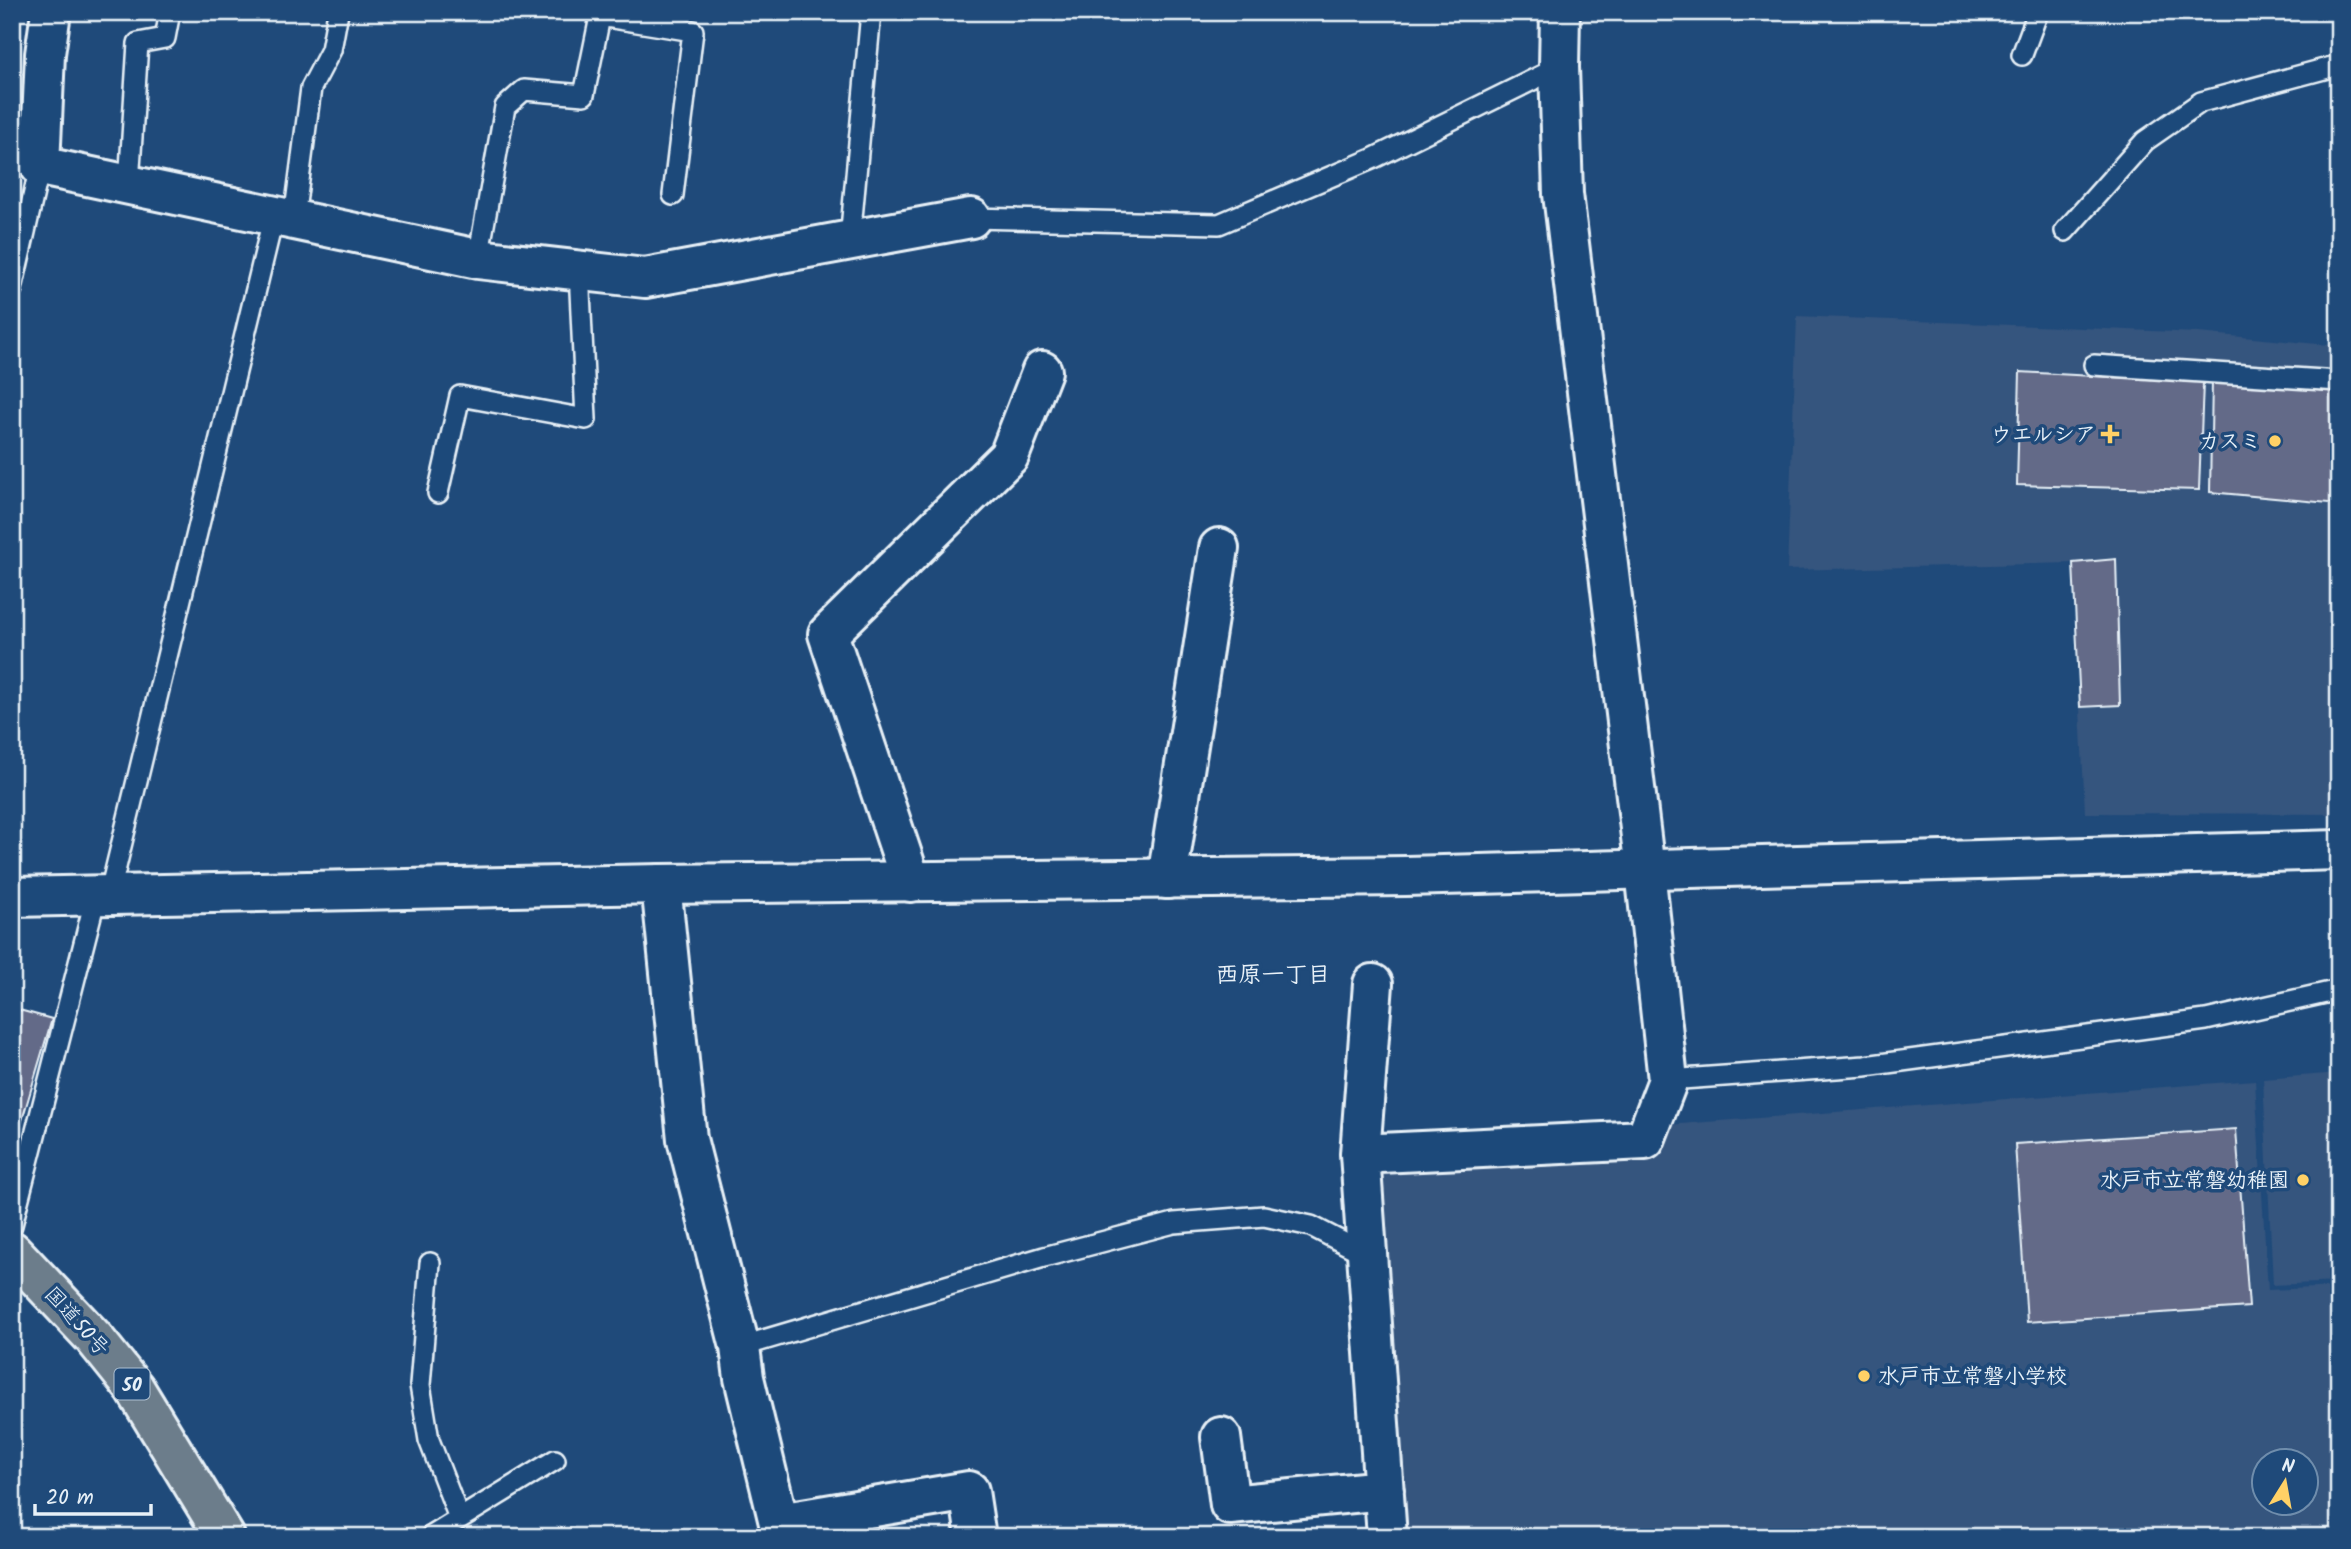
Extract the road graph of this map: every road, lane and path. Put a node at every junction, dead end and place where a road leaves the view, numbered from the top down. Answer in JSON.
{"nodes":[{"id":1,"x":51,"y":12,"type":"edge"},
{"id":2,"x":170,"y":12,"type":"edge"},
{"id":3,"x":338,"y":12,"type":"edge"},
{"id":4,"x":871,"y":12,"type":"edge"},
{"id":5,"x":1560,"y":12,"type":"edge"},
{"id":6,"x":2038,"y":12,"type":"edge"},
{"id":7,"x":601,"y":14,"type":"edge"},
{"id":8,"x":2022,"y":55,"type":"dead end"},
{"id":9,"x":2339,"y":65,"type":"edge"},
{"id":10,"x":1559,"y":67,"type":"junction"},
{"id":11,"x":40,"y":166,"type":"junction"},
{"id":12,"x":130,"y":184,"type":"junction"},
{"id":13,"x":674,"y":195,"type":"dead end"},
{"id":14,"x":284,"y":217,"type":"junction"},
{"id":15,"x":971,"y":218,"type":"joint"},
{"id":16,"x":2065,"y":231,"type":"dead end"},
{"id":17,"x":850,"y":240,"type":"junction"},
{"id":18,"x":478,"y":259,"type":"junction"},
{"id":19,"x":579,"y":270,"type":"junction"},
{"id":20,"x":12,"y":289,"type":"edge"},
{"id":21,"x":2094,"y":365,"type":"dead end"},
{"id":22,"x":1042,"y":370,"type":"dead end"},
{"id":23,"x":2339,"y":381,"type":"edge"},
{"id":24,"x":438,"y":493,"type":"dead end"},
{"id":25,"x":1219,"y":548,"type":"dead end"},
{"id":26,"x":2339,"y":850,"type":"edge"},
{"id":27,"x":1645,"y":870,"type":"junction"},
{"id":28,"x":1167,"y":879,"type":"junction"},
{"id":29,"x":911,"y":882,"type":"junction"},
{"id":30,"x":661,"y":884,"type":"junction"},
{"id":31,"x":102,"y":896,"type":"junction"},
{"id":32,"x":12,"y":897,"type":"edge"},
{"id":33,"x":1373,"y":984,"type":"dead end"},
{"id":34,"x":2339,"y":990,"type":"edge"},
{"id":35,"x":1668,"y":1080,"type":"junction"},
{"id":36,"x":1360,"y":1154,"type":"junction"},
{"id":37,"x":12,"y":1226,"type":"edge"},
{"id":38,"x":12,"y":1251,"type":"edge"},
{"id":39,"x":1367,"y":1255,"type":"junction"},
{"id":40,"x":430,"y":1263,"type":"dead end"},
{"id":41,"x":740,"y":1347,"type":"junction"},
{"id":42,"x":1221,"y":1437,"type":"dead end"},
{"id":43,"x":555,"y":1460,"type":"dead end"},
{"id":44,"x":1384,"y":1490,"type":"junction"},
{"id":45,"x":459,"y":1518,"type":"junction"},
{"id":46,"x":225,"y":1537,"type":"edge"},
{"id":47,"x":430,"y":1537,"type":"edge"},
{"id":48,"x":976,"y":1537,"type":"edge"},
{"id":49,"x":1387,"y":1537,"type":"edge"}],
"edges":[{"from":1,"to":11,"type":"street"},
{"from":2,"to":12,"type":"lane"},
{"from":3,"to":14,"type":"lane"},
{"from":4,"to":17,"type":"lane"},
{"from":5,"to":10,"type":"street"},
{"from":6,"to":8,"type":"lane"},
{"from":7,"to":13,"type":"lane"},
{"from":7,"to":18,"type":"lane"},
{"from":9,"to":16,"type":"lane"},
{"from":10,"to":15,"type":"lane"},
{"from":10,"to":27,"type":"street"},
{"from":11,"to":12,"type":"street"},
{"from":11,"to":20,"type":"lane"},
{"from":12,"to":14,"type":"street"},
{"from":14,"to":18,"type":"street"},
{"from":14,"to":31,"type":"lane"},
{"from":15,"to":17,"type":"street"},
{"from":17,"to":19,"type":"street"},
{"from":18,"to":19,"type":"street"},
{"from":19,"to":24,"type":"lane"},
{"from":21,"to":23,"type":"lane"},
{"from":22,"to":29,"type":"street"},
{"from":25,"to":28,"type":"street"},
{"from":26,"to":27,"type":"street"},
{"from":27,"to":28,"type":"street"},
{"from":27,"to":35,"type":"street"},
{"from":28,"to":29,"type":"street"},
{"from":29,"to":30,"type":"street"},
{"from":30,"to":31,"type":"street"},
{"from":30,"to":41,"type":"street"},
{"from":31,"to":32,"type":"street"},
{"from":31,"to":37,"type":"lane"},
{"from":33,"to":36,"type":"street"},
{"from":34,"to":35,"type":"lane"},
{"from":35,"to":36,"type":"street"},
{"from":36,"to":39,"type":"street"},
{"from":38,"to":46,"type":"highway","name":"国道50号","number":"50"},
{"from":39,"to":41,"type":"lane"},
{"from":39,"to":44,"type":"street"},
{"from":40,"to":45,"type":"lane"},
{"from":41,"to":48,"type":"street"},
{"from":42,"to":44,"type":"street"},
{"from":43,"to":45,"type":"lane"},
{"from":44,"to":49,"type":"street"},
{"from":45,"to":47,"type":"lane"}]}
